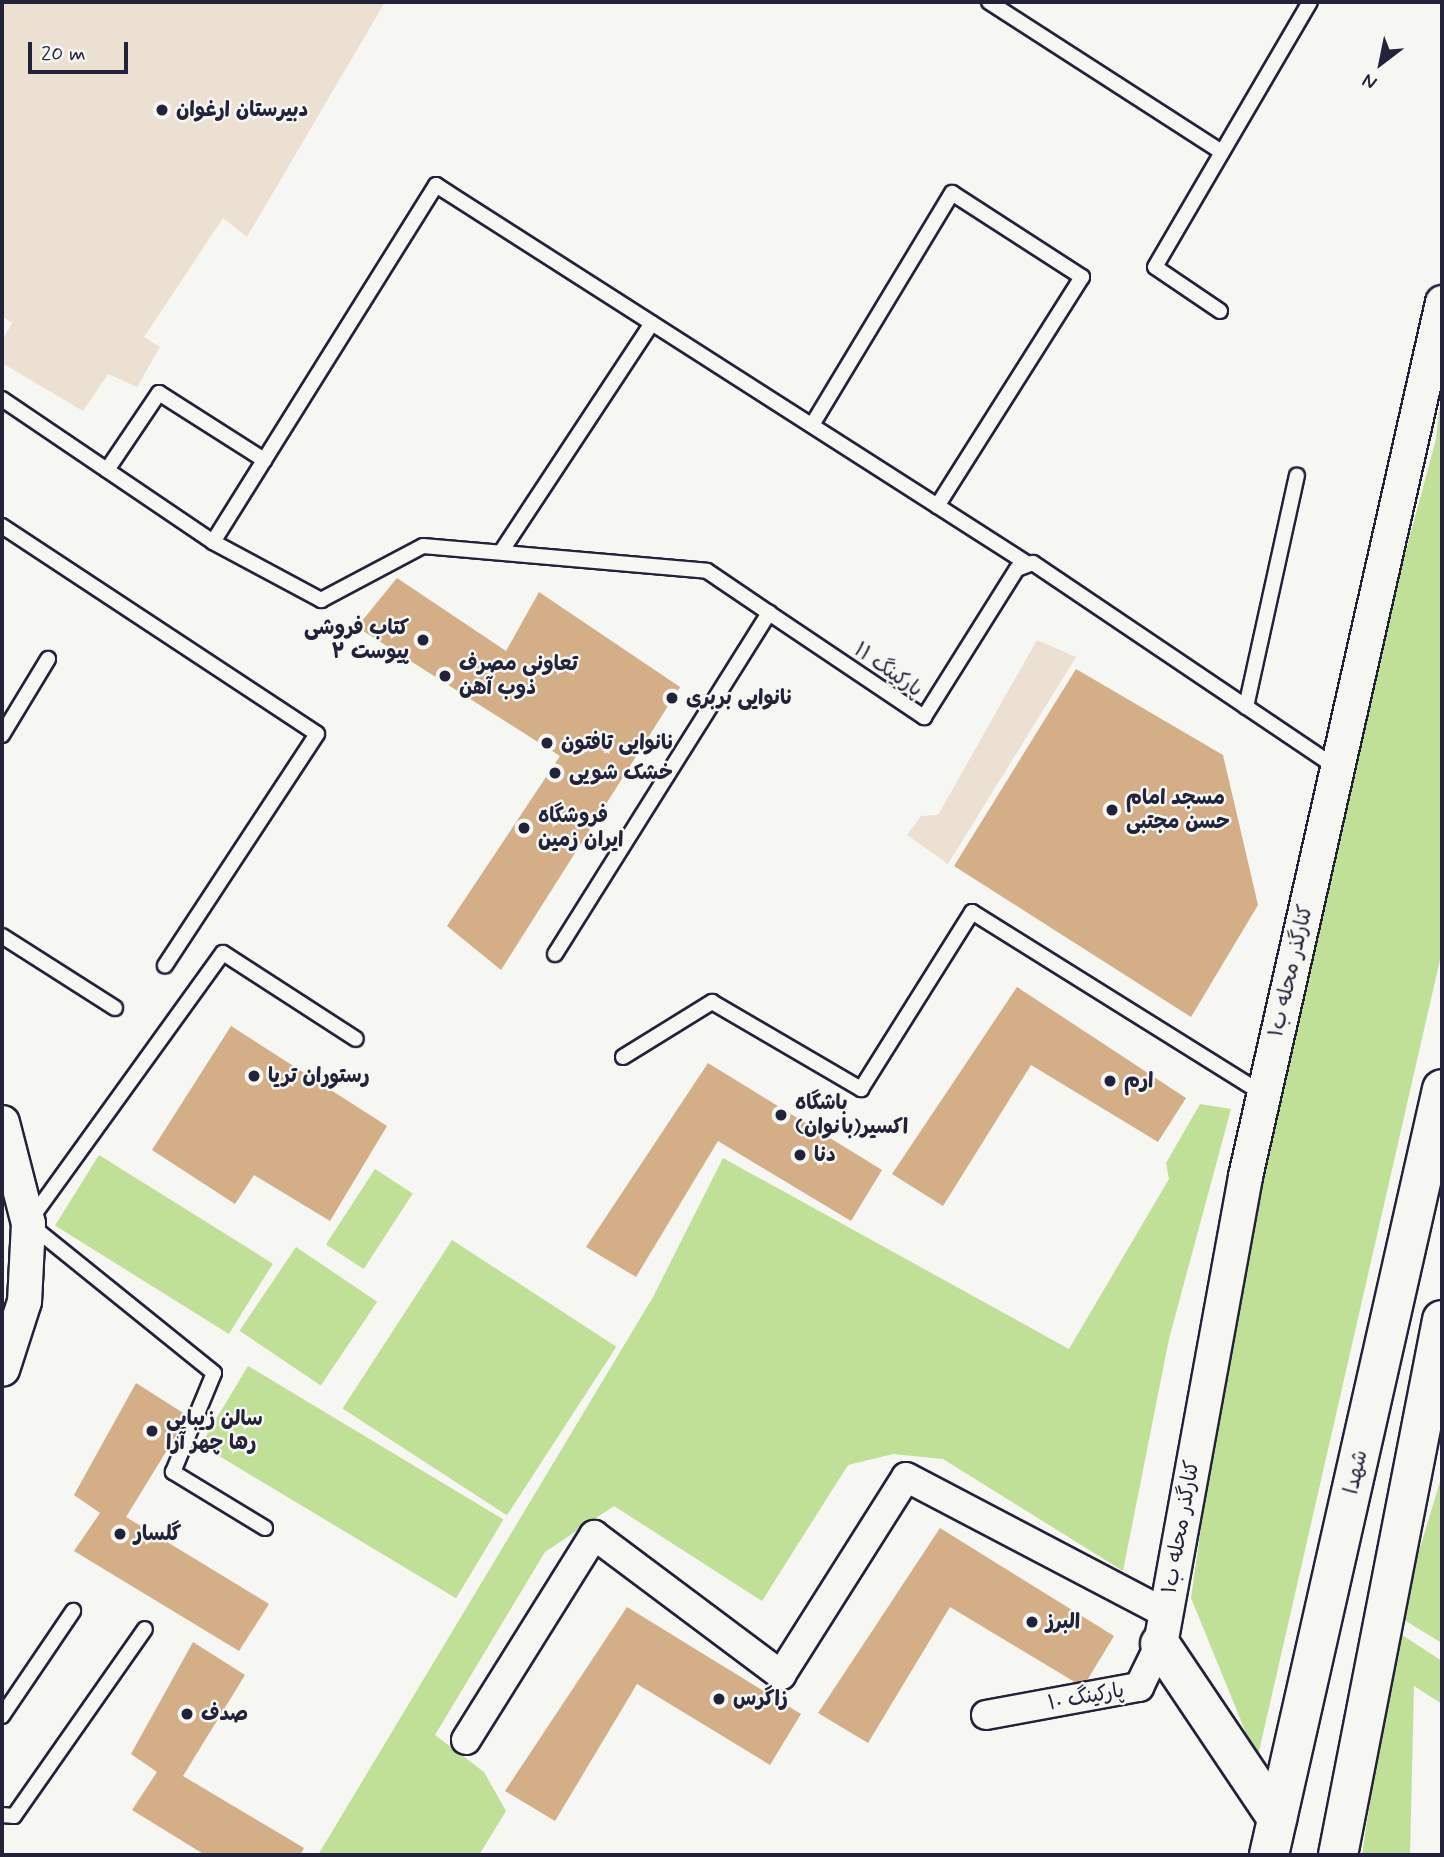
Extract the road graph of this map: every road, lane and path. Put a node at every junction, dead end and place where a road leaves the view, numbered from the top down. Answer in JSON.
{"nodes":[{"id":1,"x":989,"y":2,"type":"edge"},
{"id":2,"x":1310,"y":2,"type":"edge"},
{"id":3,"x":1008,"y":7,"type":"edge"},
{"id":4,"x":1222,"y":152,"type":"junction"},
{"id":5,"x":1442,"y":302,"type":"edge"},
{"id":6,"x":1220,"y":311,"type":"dead end"},
{"id":7,"x":652,"y":323,"type":"junction"},
{"id":8,"x":2,"y":399,"type":"edge"},
{"id":9,"x":811,"y":425,"type":"junction"},
{"id":10,"x":264,"y":460,"type":"junction"},
{"id":11,"x":107,"y":470,"type":"junction"},
{"id":12,"x":1297,"y":477,"type":"dead end"},
{"id":13,"x":937,"y":506,"type":"junction"},
{"id":14,"x":2,"y":526,"type":"edge"},
{"id":15,"x":214,"y":541,"type":"junction"},
{"id":16,"x":501,"y":552,"type":"junction"},
{"id":17,"x":1024,"y":562,"type":"junction"},
{"id":18,"x":769,"y":613,"type":"junction"},
{"id":19,"x":48,"y":659,"type":"dead end"},
{"id":20,"x":1246,"y":707,"type":"junction"},
{"id":21,"x":2,"y":735,"type":"edge"},
{"id":22,"x":1337,"y":767,"type":"junction"},
{"id":23,"x":2,"y":936,"type":"edge"},
{"id":24,"x":555,"y":954,"type":"dead end"},
{"id":25,"x":165,"y":965,"type":"dead end"},
{"id":26,"x":115,"y":1008,"type":"dead end"},
{"id":27,"x":356,"y":1039,"type":"dead end"},
{"id":28,"x":623,"y":1057,"type":"dead end"},
{"id":29,"x":1442,"y":1089,"type":"edge"},
{"id":30,"x":1264,"y":1094,"type":"junction"},
{"id":31,"x":2,"y":1122,"type":"edge"},
{"id":32,"x":28,"y":1223,"type":"junction"},
{"id":33,"x":1442,"y":1320,"type":"edge"},
{"id":34,"x":2,"y":1369,"type":"edge"},
{"id":35,"x":1442,"y":1405,"type":"edge"},
{"id":36,"x":1419,"y":1440,"type":"junction"},
{"id":37,"x":265,"y":1528,"type":"dead end"},
{"id":38,"x":74,"y":1611,"type":"dead end"},
{"id":39,"x":145,"y":1629,"type":"dead end"},
{"id":40,"x":1163,"y":1629,"type":"junction"},
{"id":41,"x":986,"y":1715,"type":"dead end"},
{"id":42,"x":2,"y":1716,"type":"edge"},
{"id":43,"x":466,"y":1740,"type":"dead end"},
{"id":44,"x":2,"y":1815,"type":"edge"},
{"id":45,"x":1277,"y":1818,"type":"junction"},
{"id":46,"x":1269,"y":1855,"type":"edge"},
{"id":47,"x":1338,"y":1855,"type":"edge"}],
"edges":[{"from":1,"to":3,"type":"lane"},
{"from":2,"to":4,"type":"lane"},
{"from":3,"to":4,"type":"lane"},
{"from":4,"to":6,"type":"lane"},
{"from":5,"to":22,"type":"street","name":"کنارگذر محله ب۱"},
{"from":7,"to":9,"type":"lane"},
{"from":7,"to":10,"type":"lane"},
{"from":7,"to":16,"type":"lane"},
{"from":8,"to":11,"type":"lane"},
{"from":9,"to":13,"type":"lane"},
{"from":9,"to":13,"type":"lane"},
{"from":10,"to":11,"type":"lane"},
{"from":10,"to":15,"type":"lane"},
{"from":11,"to":15,"type":"lane"},
{"from":12,"to":20,"type":"lane"},
{"from":13,"to":17,"type":"lane"},
{"from":14,"to":25,"type":"lane"},
{"from":15,"to":16,"type":"lane"},
{"from":16,"to":18,"type":"lane"},
{"from":17,"to":18,"type":"lane","name":"پارکینگ ۱۱"},
{"from":17,"to":20,"type":"lane"},
{"from":18,"to":24,"type":"lane"},
{"from":19,"to":21,"type":"lane"},
{"from":20,"to":22,"type":"lane"},
{"from":22,"to":30,"type":"street","name":"کنارگذر محله ب۱"},
{"from":23,"to":26,"type":"lane"},
{"from":27,"to":32,"type":"lane"},
{"from":28,"to":30,"type":"lane"},
{"from":29,"to":45,"type":"main road","name":"شهدا"},
{"from":30,"to":40,"type":"street","name":"کنارگذر محله ب۱"},
{"from":31,"to":32,"type":"street"},
{"from":32,"to":34,"type":"street"},
{"from":32,"to":37,"type":"lane"},
{"from":33,"to":36,"type":"main road"},
{"from":35,"to":36,"type":"street"},
{"from":36,"to":47,"type":"main road"},
{"from":38,"to":42,"type":"lane"},
{"from":39,"to":44,"type":"lane"},
{"from":40,"to":41,"type":"street","name":"پارکینگ ۱۰"},
{"from":40,"to":43,"type":"street"},
{"from":40,"to":45,"type":"main road"},
{"from":45,"to":46,"type":"main road","name":"شهدا"}]}
